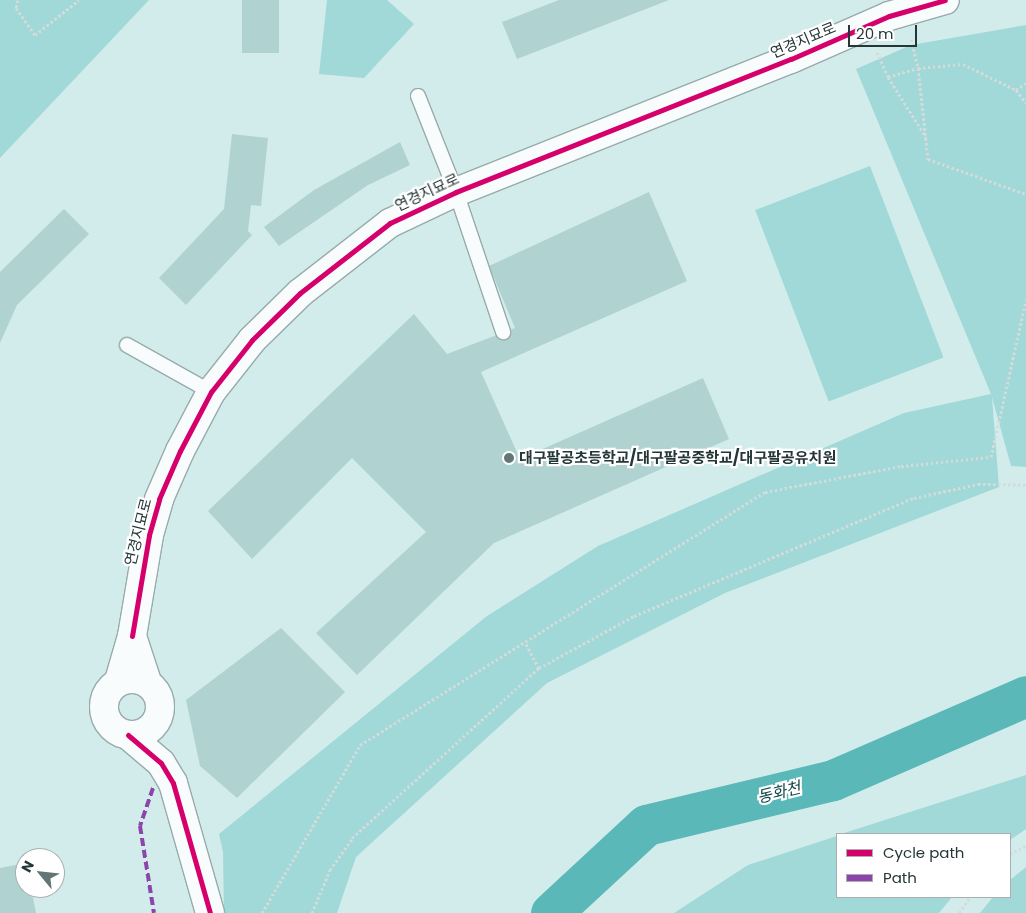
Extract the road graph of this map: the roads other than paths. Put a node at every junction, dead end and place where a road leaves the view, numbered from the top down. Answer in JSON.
{"nodes":[{"id":1,"x":946,"y":0,"type":"edge"},
{"id":2,"x":418,"y":96,"type":"dead end"},
{"id":3,"x":456,"y":192,"type":"junction"},
{"id":4,"x":503,"y":332,"type":"dead end"},
{"id":5,"x":127,"y":345,"type":"dead end"},
{"id":6,"x":211,"y":392,"type":"junction"},
{"id":7,"x":132,"y":636,"type":"junction"},
{"id":8,"x":119,"y":681,"type":"junction"},
{"id":9,"x":147,"y":682,"type":"junction"},
{"id":10,"x":154,"y":725,"type":"junction"},
{"id":11,"x":128,"y":735,"type":"junction"},
{"id":12,"x":161,"y":763,"type":"junction"},
{"id":13,"x":210,"y":913,"type":"edge"}],
"edges":[{"from":1,"to":3,"type":"street","name":"연경지묘로"},
{"from":2,"to":3,"type":"lane"},
{"from":3,"to":4,"type":"lane"},
{"from":3,"to":6,"type":"street","name":"연경지묘로"},
{"from":5,"to":6,"type":"lane"},
{"from":6,"to":7,"type":"street","name":"연경지묘로"},
{"from":7,"to":8,"type":"street","name":"연경지묘로"},
{"from":7,"to":9,"type":"street"},
{"from":8,"to":9,"type":"street"},
{"from":8,"to":11,"type":"street"},
{"from":9,"to":10,"type":"street"},
{"from":10,"to":11,"type":"street"},
{"from":10,"to":12,"type":"street"},
{"from":11,"to":12,"type":"street"},
{"from":12,"to":13,"type":"street"}]}
